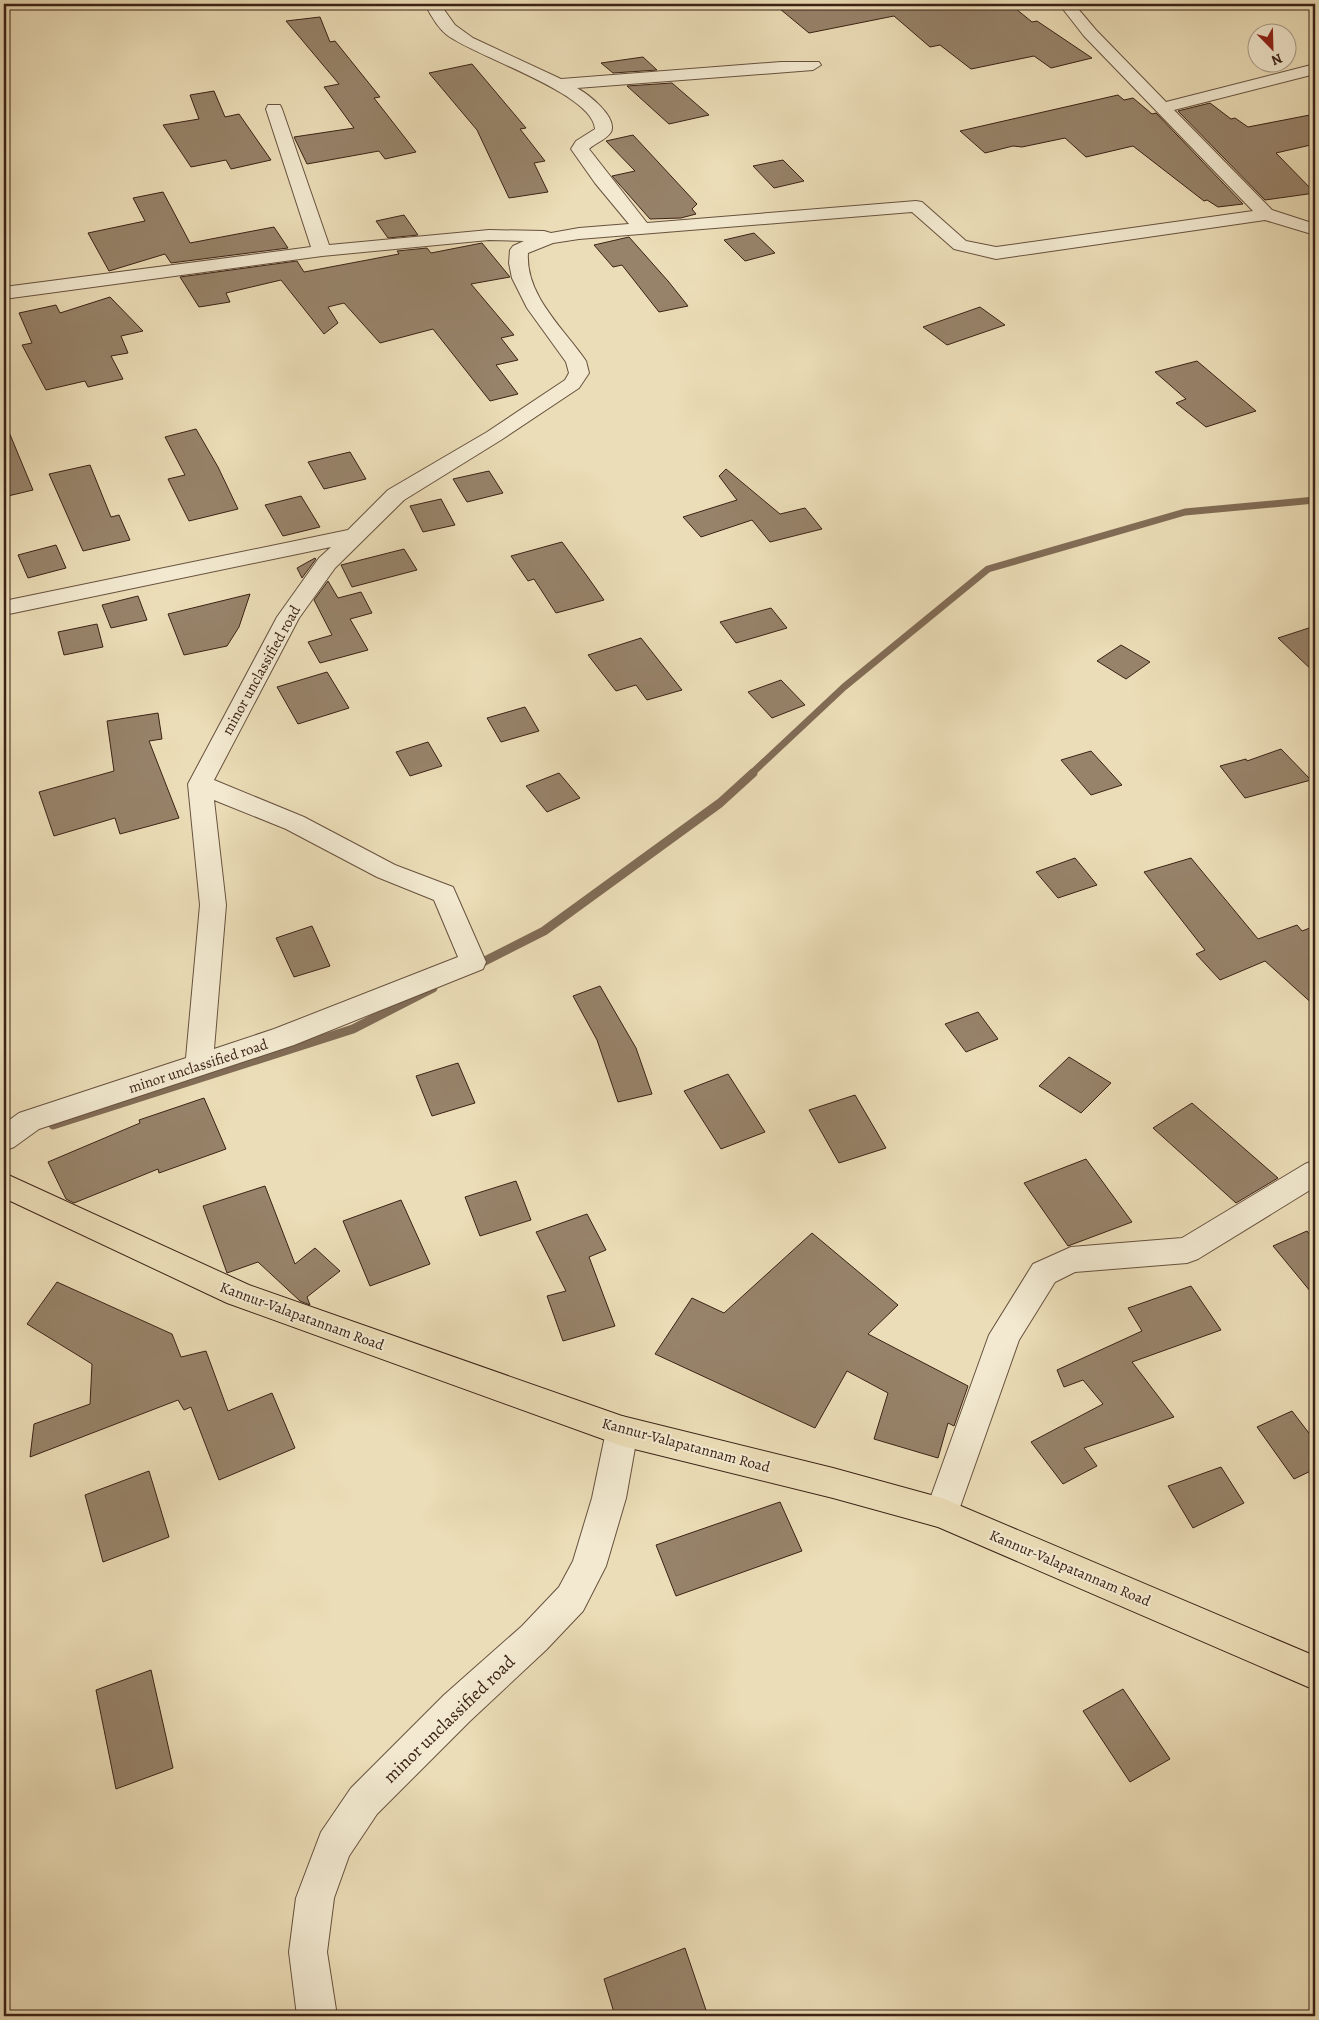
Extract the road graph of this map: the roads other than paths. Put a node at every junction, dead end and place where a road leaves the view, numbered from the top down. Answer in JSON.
{"nodes":[{"id":1,"x":432,"y":4,"type":"edge"},
{"id":2,"x":1066,"y":4,"type":"edge"},
{"id":3,"x":813,"y":65,"type":"dead end"},
{"id":4,"x":1315,"y":69,"type":"edge"},
{"id":5,"x":559,"y":84,"type":"junction"},
{"id":6,"x":1162,"y":108,"type":"junction"},
{"id":7,"x":274,"y":109,"type":"dead end"},
{"id":8,"x":1266,"y":214,"type":"junction"},
{"id":9,"x":642,"y":229,"type":"junction"},
{"id":10,"x":1315,"y":230,"type":"edge"},
{"id":11,"x":556,"y":236,"type":"junction"},
{"id":12,"x":322,"y":251,"type":"junction"},
{"id":13,"x":4,"y":293,"type":"edge"},
{"id":14,"x":352,"y":536,"type":"junction"},
{"id":15,"x":4,"y":608,"type":"edge"},
{"id":16,"x":200,"y":784,"type":"junction"},
{"id":17,"x":200,"y":1065,"type":"junction"},
{"id":18,"x":4,"y":1139,"type":"edge"},
{"id":19,"x":1315,"y":1172,"type":"edge"},
{"id":20,"x":4,"y":1185,"type":"edge"},
{"id":21,"x":622,"y":1431,"type":"junction"},
{"id":22,"x":942,"y":1513,"type":"junction"},
{"id":23,"x":1315,"y":1673,"type":"edge"},
{"id":24,"x":317,"y":2016,"type":"edge"}],
"edges":[{"from":1,"to":5,"type":"street"},
{"from":2,"to":6,"type":"street"},
{"from":3,"to":5,"type":"street"},
{"from":4,"to":6,"type":"street"},
{"from":5,"to":9,"type":"street"},
{"from":6,"to":8,"type":"street"},
{"from":7,"to":12,"type":"street"},
{"from":8,"to":9,"type":"street","name":"minor unclassified road"},
{"from":8,"to":10,"type":"street"},
{"from":9,"to":11,"type":"street","name":"minor unclassified road"},
{"from":11,"to":12,"type":"street"},
{"from":11,"to":14,"type":"street","name":"minor unclassified road"},
{"from":12,"to":13,"type":"street"},
{"from":14,"to":15,"type":"street"},
{"from":14,"to":16,"type":"street","name":"minor unclassified road"},
{"from":16,"to":17,"type":"street"},
{"from":16,"to":17,"type":"street","name":"minor unclassified road"},
{"from":17,"to":18,"type":"street","name":"minor unclassified road"},
{"from":19,"to":22,"type":"street"},
{"from":20,"to":21,"type":"main road","name":"Kannur-Valapatannam Road"},
{"from":21,"to":22,"type":"main road","name":"Kannur-Valapatannam Road"},
{"from":21,"to":24,"type":"street","name":"minor unclassified road"},
{"from":22,"to":23,"type":"main road","name":"Kannur-Valapatannam Road"}]}
